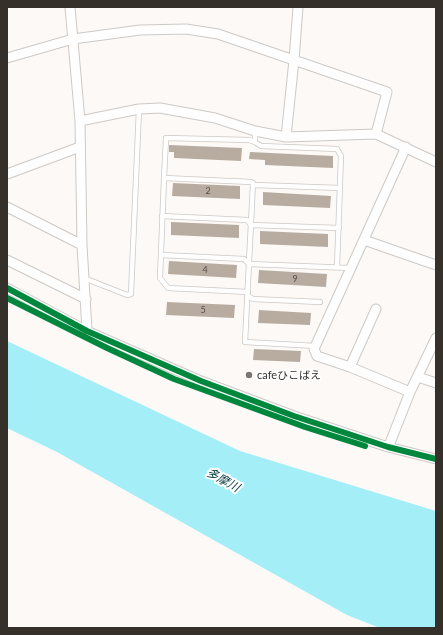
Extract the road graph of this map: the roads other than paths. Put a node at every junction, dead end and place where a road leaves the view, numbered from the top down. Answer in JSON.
{"nodes":[{"id":1,"x":70,"y":7,"type":"edge"},
{"id":2,"x":298,"y":7,"type":"edge"},
{"id":3,"x":73,"y":39,"type":"junction"},
{"id":4,"x":7,"y":58,"type":"edge"},
{"id":5,"x":294,"y":60,"type":"junction"},
{"id":6,"x":139,"y":110,"type":"junction"},
{"id":7,"x":80,"y":121,"type":"junction"},
{"id":8,"x":256,"y":131,"type":"junction"},
{"id":9,"x":376,"y":134,"type":"junction"},
{"id":10,"x":286,"y":137,"type":"junction"},
{"id":11,"x":255,"y":142,"type":"junction"},
{"id":12,"x":80,"y":147,"type":"junction"},
{"id":13,"x":406,"y":147,"type":"junction"},
{"id":14,"x":436,"y":162,"type":"edge"},
{"id":15,"x":7,"y":174,"type":"edge"},
{"id":16,"x":164,"y":178,"type":"junction"},
{"id":17,"x":253,"y":183,"type":"junction"},
{"id":18,"x":340,"y":188,"type":"junction"},
{"id":19,"x":7,"y":207,"type":"edge"},
{"id":20,"x":162,"y":216,"type":"junction"},
{"id":21,"x":251,"y":225,"type":"junction"},
{"id":22,"x":339,"y":228,"type":"junction"},
{"id":23,"x":364,"y":240,"type":"junction"},
{"id":24,"x":82,"y":245,"type":"junction"},
{"id":25,"x":161,"y":255,"type":"junction"},
{"id":26,"x":7,"y":260,"type":"edge"},
{"id":27,"x":249,"y":264,"type":"junction"},
{"id":28,"x":436,"y":265,"type":"edge"},
{"id":29,"x":337,"y":268,"type":"junction"},
{"id":30,"x":351,"y":268,"type":"junction"},
{"id":31,"x":84,"y":278,"type":"junction"},
{"id":32,"x":7,"y":288,"type":"edge"},
{"id":33,"x":248,"y":294,"type":"junction"},
{"id":34,"x":86,"y":299,"type":"junction"},
{"id":35,"x":320,"y":302,"type":"dead end"},
{"id":36,"x":376,"y":309,"type":"dead end"},
{"id":37,"x":87,"y":331,"type":"junction"},
{"id":38,"x":436,"y":338,"type":"edge"},
{"id":39,"x":316,"y":346,"type":"junction"},
{"id":40,"x":350,"y":367,"type":"junction"},
{"id":41,"x":418,"y":377,"type":"junction"},
{"id":42,"x":436,"y":383,"type":"edge"},
{"id":43,"x":410,"y":392,"type":"junction"},
{"id":44,"x":390,"y":443,"type":"dead end"},
{"id":45,"x":436,"y":459,"type":"edge"}],
"edges":[{"from":1,"to":3,"type":"street"},
{"from":2,"to":5,"type":"street"},
{"from":3,"to":4,"type":"street"},
{"from":3,"to":5,"type":"street"},
{"from":3,"to":7,"type":"street"},
{"from":5,"to":9,"type":"street"},
{"from":5,"to":10,"type":"street"},
{"from":6,"to":7,"type":"street"},
{"from":6,"to":8,"type":"street"},
{"from":6,"to":31,"type":"lane"},
{"from":7,"to":12,"type":"street"},
{"from":8,"to":10,"type":"street"},
{"from":8,"to":11,"type":"lane"},
{"from":9,"to":10,"type":"street"},
{"from":9,"to":13,"type":"street"},
{"from":11,"to":16,"type":"lane"},
{"from":11,"to":18,"type":"lane"},
{"from":12,"to":15,"type":"street"},
{"from":12,"to":24,"type":"street"},
{"from":13,"to":14,"type":"street"},
{"from":13,"to":23,"type":"street"},
{"from":16,"to":17,"type":"lane"},
{"from":16,"to":20,"type":"lane"},
{"from":17,"to":18,"type":"lane"},
{"from":17,"to":21,"type":"lane"},
{"from":18,"to":22,"type":"lane"},
{"from":19,"to":24,"type":"street"},
{"from":20,"to":21,"type":"lane"},
{"from":20,"to":25,"type":"lane"},
{"from":21,"to":22,"type":"lane"},
{"from":21,"to":27,"type":"lane"},
{"from":22,"to":29,"type":"lane"},
{"from":23,"to":28,"type":"street"},
{"from":23,"to":30,"type":"street"},
{"from":24,"to":31,"type":"street"},
{"from":25,"to":27,"type":"lane"},
{"from":25,"to":33,"type":"lane"},
{"from":26,"to":34,"type":"street"},
{"from":27,"to":29,"type":"lane"},
{"from":27,"to":33,"type":"lane"},
{"from":29,"to":30,"type":"lane"},
{"from":30,"to":39,"type":"street"},
{"from":31,"to":34,"type":"street"},
{"from":32,"to":37,"type":"street"},
{"from":33,"to":35,"type":"lane"},
{"from":33,"to":39,"type":"lane"},
{"from":34,"to":37,"type":"street"},
{"from":36,"to":40,"type":"street"},
{"from":37,"to":45,"type":"street"},
{"from":38,"to":41,"type":"street"},
{"from":39,"to":40,"type":"street"},
{"from":40,"to":43,"type":"street"},
{"from":41,"to":42,"type":"street"},
{"from":41,"to":43,"type":"street"},
{"from":43,"to":44,"type":"street"}]}
